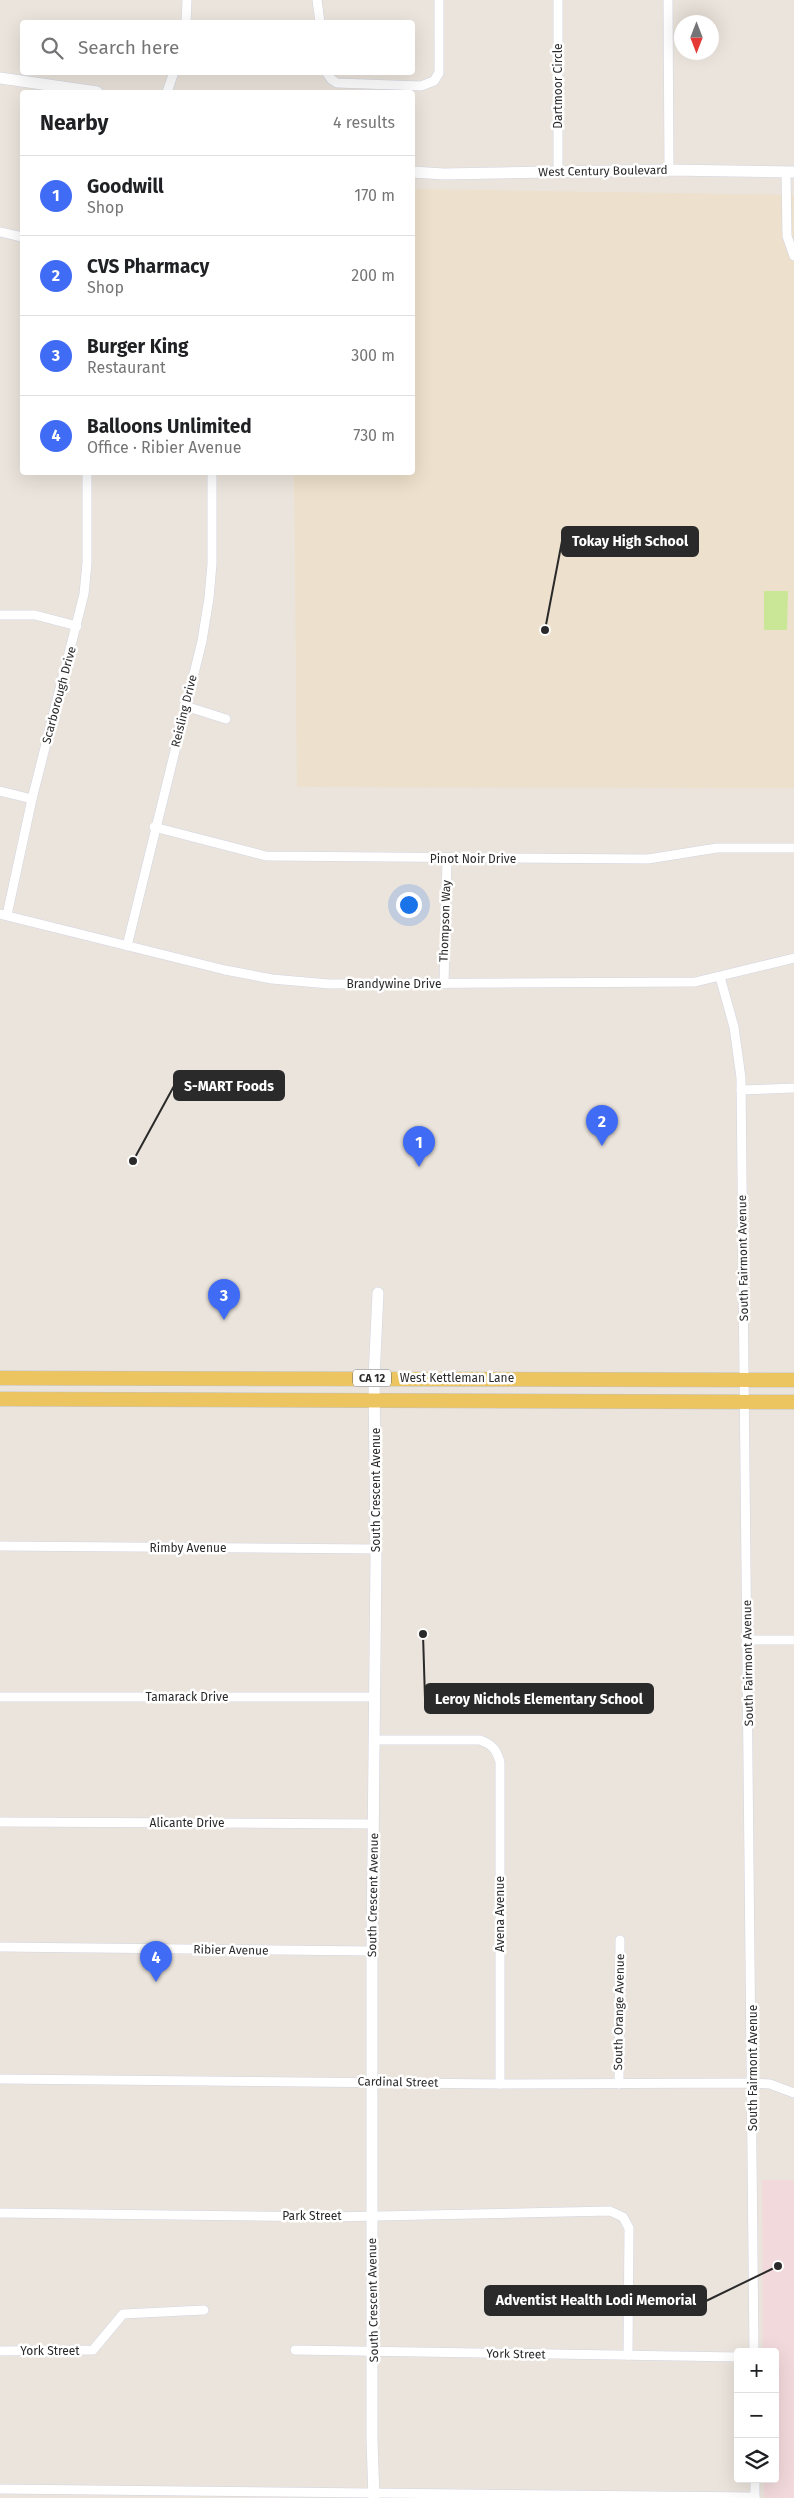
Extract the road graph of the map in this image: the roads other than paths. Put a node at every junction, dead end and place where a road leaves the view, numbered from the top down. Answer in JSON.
{"nodes":[{"id":1,"x":187,"y":0,"type":"edge"},
{"id":2,"x":317,"y":0,"type":"edge"},
{"id":3,"x":439,"y":0,"type":"edge"},
{"id":4,"x":558,"y":0,"type":"edge"},
{"id":5,"x":668,"y":0,"type":"edge"},
{"id":6,"x":186,"y":20,"type":"edge"},
{"id":7,"x":320,"y":20,"type":"edge"},
{"id":8,"x":173,"y":75,"type":"edge"},
{"id":9,"x":328,"y":75,"type":"edge"},
{"id":10,"x":2,"y":80,"type":"edge"},
{"id":11,"x":86,"y":90,"type":"edge"},
{"id":12,"x":169,"y":90,"type":"edge"},
{"id":13,"x":669,"y":170,"type":"junction"},
{"id":14,"x":558,"y":171,"type":"junction"},
{"id":15,"x":415,"y":172,"type":"edge"},
{"id":16,"x":790,"y":172,"type":"edge"},
{"id":17,"x":0,"y":232,"type":"edge"},
{"id":18,"x":20,"y":237,"type":"edge"},
{"id":19,"x":794,"y":256,"type":"edge"},
{"id":20,"x":87,"y":475,"type":"edge"},
{"id":21,"x":212,"y":475,"type":"edge"},
{"id":22,"x":0,"y":614,"type":"edge"},
{"id":23,"x":77,"y":626,"type":"junction"},
{"id":24,"x":185,"y":706,"type":"junction"},
{"id":25,"x":226,"y":718,"type":"dead end"},
{"id":26,"x":0,"y":791,"type":"edge"},
{"id":27,"x":32,"y":798,"type":"junction"},
{"id":28,"x":154,"y":827,"type":"junction"},
{"id":29,"x":794,"y":848,"type":"edge"},
{"id":30,"x":447,"y":859,"type":"junction"},
{"id":31,"x":4,"y":915,"type":"edge"},
{"id":32,"x":127,"y":946,"type":"junction"},
{"id":33,"x":794,"y":958,"type":"edge"},
{"id":34,"x":720,"y":977,"type":"junction"},
{"id":35,"x":444,"y":984,"type":"junction"},
{"id":36,"x":794,"y":1088,"type":"edge"},
{"id":37,"x":741,"y":1090,"type":"junction"},
{"id":38,"x":378,"y":1293,"type":"dead end"},
{"id":39,"x":0,"y":1378,"type":"edge"},
{"id":40,"x":89,"y":1378,"type":"junction"},
{"id":41,"x":374,"y":1378,"type":"junction"},
{"id":42,"x":744,"y":1380,"type":"junction"},
{"id":43,"x":794,"y":1380,"type":"edge"},
{"id":44,"x":0,"y":1399,"type":"edge"},
{"id":45,"x":48,"y":1399,"type":"junction"},
{"id":46,"x":375,"y":1400,"type":"junction"},
{"id":47,"x":744,"y":1402,"type":"junction"},
{"id":48,"x":794,"y":1402,"type":"edge"},
{"id":49,"x":0,"y":1546,"type":"edge"},
{"id":50,"x":376,"y":1549,"type":"junction"},
{"id":51,"x":748,"y":1640,"type":"junction"},
{"id":52,"x":794,"y":1640,"type":"edge"},
{"id":53,"x":0,"y":1697,"type":"edge"},
{"id":54,"x":374,"y":1697,"type":"junction"},
{"id":55,"x":375,"y":1740,"type":"junction"},
{"id":56,"x":0,"y":1822,"type":"edge"},
{"id":57,"x":374,"y":1824,"type":"junction"},
{"id":58,"x":620,"y":1940,"type":"dead end"},
{"id":59,"x":0,"y":1947,"type":"edge"},
{"id":60,"x":372,"y":1951,"type":"junction"},
{"id":61,"x":0,"y":2079,"type":"edge"},
{"id":62,"x":372,"y":2081,"type":"junction"},
{"id":63,"x":753,"y":2083,"type":"junction"},
{"id":64,"x":500,"y":2084,"type":"junction"},
{"id":65,"x":619,"y":2084,"type":"junction"},
{"id":66,"x":794,"y":2093,"type":"edge"},
{"id":67,"x":0,"y":2213,"type":"edge"},
{"id":68,"x":372,"y":2216,"type":"junction"},
{"id":69,"x":204,"y":2310,"type":"dead end"},
{"id":70,"x":754,"y":2348,"type":"edge"},
{"id":71,"x":295,"y":2350,"type":"dead end"},
{"id":72,"x":0,"y":2351,"type":"edge"},
{"id":73,"x":374,"y":2353,"type":"junction"},
{"id":74,"x":628,"y":2355,"type":"junction"},
{"id":75,"x":734,"y":2357,"type":"edge"},
{"id":76,"x":755,"y":2483,"type":"edge"},
{"id":77,"x":0,"y":2488,"type":"edge"},
{"id":78,"x":374,"y":2495,"type":"edge"},
{"id":79,"x":755,"y":2497,"type":"edge"}],
"edges":[{"from":1,"to":6,"type":"street"},
{"from":2,"to":7,"type":"street"},
{"from":3,"to":9,"type":"street"},
{"from":4,"to":14,"type":"street","name":"Dartmoor Circle"},
{"from":5,"to":13,"type":"street"},
{"from":8,"to":12,"type":"street"},
{"from":10,"to":11,"type":"street"},
{"from":13,"to":14,"type":"street","name":"West Century Boulevard"},
{"from":13,"to":16,"type":"street","name":"West Century Boulevard"},
{"from":14,"to":15,"type":"street","name":"West Century Boulevard"},
{"from":16,"to":19,"type":"street"},
{"from":17,"to":18,"type":"street"},
{"from":20,"to":23,"type":"street","name":"Scarborough Drive"},
{"from":21,"to":24,"type":"street","name":"Reisling Drive"},
{"from":22,"to":23,"type":"street"},
{"from":23,"to":27,"type":"street","name":"Scarborough Drive"},
{"from":24,"to":25,"type":"street"},
{"from":24,"to":28,"type":"street","name":"Reisling Drive"},
{"from":26,"to":27,"type":"street"},
{"from":27,"to":31,"type":"street","name":"Scarborough Drive"},
{"from":28,"to":30,"type":"street","name":"Pinot Noir Drive"},
{"from":28,"to":32,"type":"street","name":"Reisling Drive"},
{"from":29,"to":30,"type":"street","name":"Pinot Noir Drive"},
{"from":30,"to":35,"type":"street","name":"Thompson Way"},
{"from":31,"to":32,"type":"street","name":"Brandywine Drive"},
{"from":32,"to":35,"type":"street","name":"Brandywine Drive"},
{"from":33,"to":34,"type":"street","name":"Brandywine Drive"},
{"from":34,"to":35,"type":"street","name":"Brandywine Drive"},
{"from":34,"to":37,"type":"street","name":"South Fairmont Avenue"},
{"from":36,"to":37,"type":"street"},
{"from":37,"to":42,"type":"street","name":"South Fairmont Avenue"},
{"from":38,"to":41,"type":"street","name":"South Crescent Avenue"},
{"from":39,"to":40,"type":"main road","name":"West Kettleman Lane","number":"CA 12"},
{"from":40,"to":41,"type":"main road","name":"West Kettleman Lane","number":"CA 12"},
{"from":40,"to":45,"type":"main road"},
{"from":41,"to":42,"type":"main road","name":"West Kettleman Lane","number":"CA 12"},
{"from":41,"to":46,"type":"street","name":"South Crescent Avenue"},
{"from":42,"to":43,"type":"main road","name":"West Kettleman Lane","number":"CA 12"},
{"from":42,"to":47,"type":"street","name":"South Fairmont Avenue"},
{"from":44,"to":45,"type":"main road","name":"West Kettleman Lane","number":"CA 12"},
{"from":45,"to":46,"type":"main road","name":"West Kettleman Lane","number":"CA 12"},
{"from":46,"to":47,"type":"main road","name":"West Kettleman Lane","number":"CA 12"},
{"from":46,"to":50,"type":"street","name":"South Crescent Avenue"},
{"from":47,"to":48,"type":"main road","name":"West Kettleman Lane","number":"CA 12"},
{"from":47,"to":51,"type":"street","name":"South Fairmont Avenue"},
{"from":49,"to":50,"type":"street","name":"Rimby Avenue"},
{"from":50,"to":54,"type":"street","name":"South Crescent Avenue"},
{"from":51,"to":52,"type":"street"},
{"from":51,"to":63,"type":"street","name":"South Fairmont Avenue"},
{"from":53,"to":54,"type":"street","name":"Tamarack Drive"},
{"from":54,"to":55,"type":"street","name":"South Crescent Avenue"},
{"from":55,"to":57,"type":"street","name":"South Crescent Avenue"},
{"from":55,"to":64,"type":"street","name":"Avena Avenue"},
{"from":56,"to":57,"type":"street","name":"Alicante Drive"},
{"from":57,"to":60,"type":"street","name":"South Crescent Avenue"},
{"from":58,"to":65,"type":"street","name":"South Orange Avenue"},
{"from":59,"to":60,"type":"street","name":"Ribier Avenue"},
{"from":60,"to":62,"type":"street","name":"South Crescent Avenue"},
{"from":61,"to":62,"type":"street","name":"Cardinal Street"},
{"from":62,"to":64,"type":"street","name":"Cardinal Street"},
{"from":62,"to":68,"type":"street","name":"South Crescent Avenue"},
{"from":63,"to":65,"type":"street","name":"Cardinal Street"},
{"from":63,"to":66,"type":"street","name":"Cardinal Street"},
{"from":63,"to":70,"type":"street","name":"South Fairmont Avenue"},
{"from":64,"to":65,"type":"street","name":"Cardinal Street"},
{"from":67,"to":68,"type":"street","name":"Park Street"},
{"from":68,"to":73,"type":"street","name":"South Crescent Avenue"},
{"from":68,"to":74,"type":"street","name":"Park Street"},
{"from":69,"to":72,"type":"street","name":"York Street"},
{"from":71,"to":73,"type":"street","name":"York Street"},
{"from":73,"to":74,"type":"street","name":"York Street"},
{"from":73,"to":78,"type":"street","name":"South Crescent Avenue"},
{"from":74,"to":75,"type":"street","name":"York Street"},
{"from":76,"to":79,"type":"street"},
{"from":77,"to":78,"type":"street"},
{"from":78,"to":79,"type":"street"}]}
